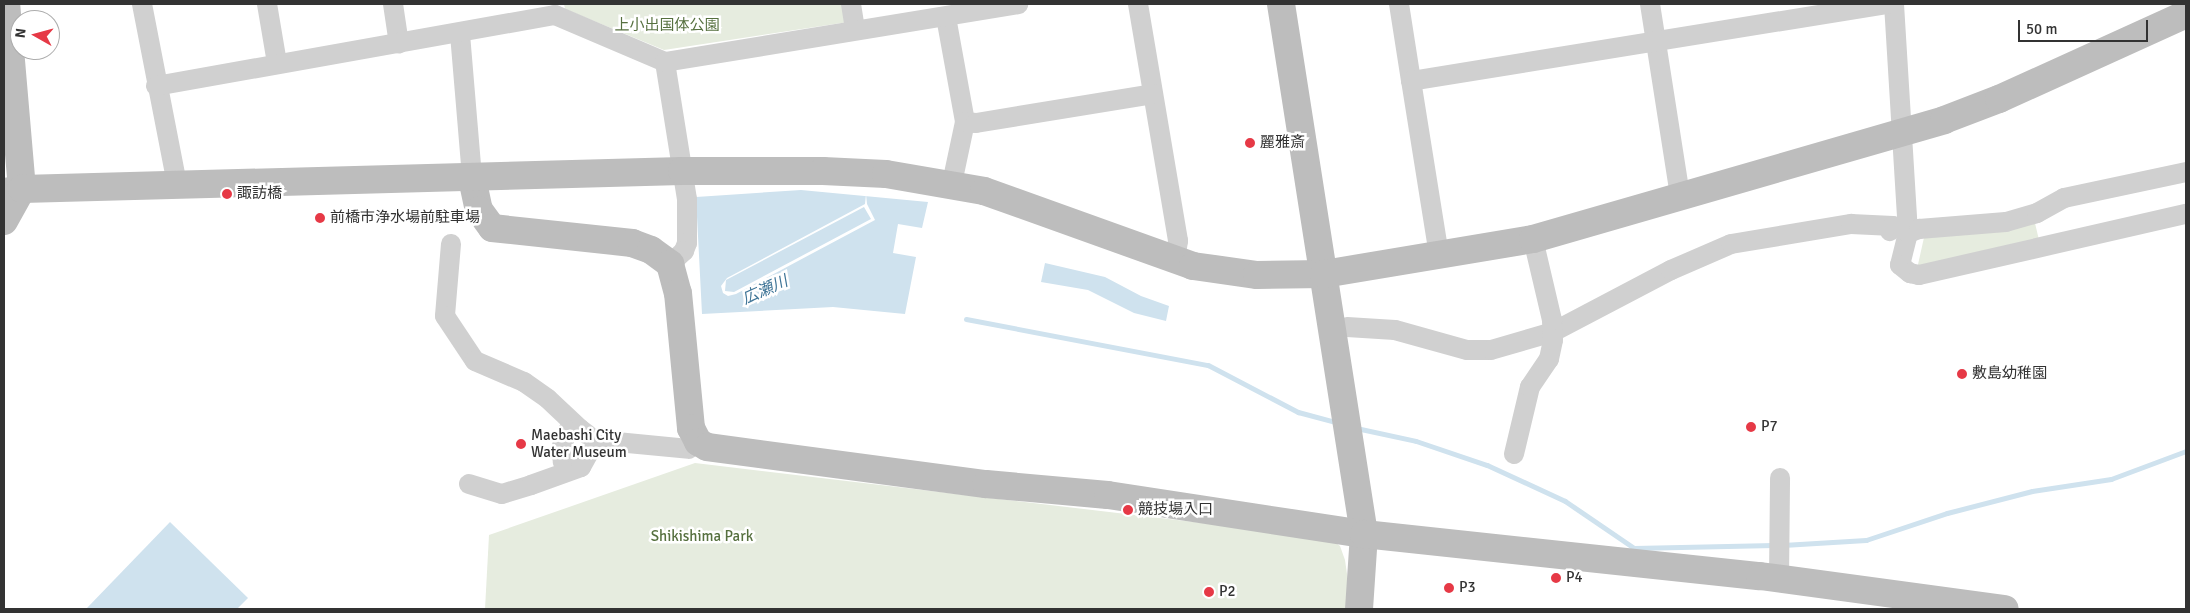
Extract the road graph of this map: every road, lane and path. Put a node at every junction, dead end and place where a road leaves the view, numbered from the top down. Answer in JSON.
{"nodes":[{"id":1,"x":6,"y":4,"type":"edge"},
{"id":2,"x":142,"y":4,"type":"edge"},
{"id":3,"x":267,"y":4,"type":"edge"},
{"id":4,"x":393,"y":4,"type":"edge"},
{"id":5,"x":851,"y":4,"type":"edge"},
{"id":6,"x":1138,"y":4,"type":"edge"},
{"id":7,"x":1281,"y":4,"type":"edge"},
{"id":8,"x":1398,"y":4,"type":"edge"},
{"id":9,"x":1650,"y":4,"type":"edge"},
{"id":10,"x":1888,"y":4,"type":"edge"},
{"id":11,"x":1894,"y":4,"type":"edge"},
{"id":12,"x":1008,"y":5,"type":"edge"},
{"id":13,"x":552,"y":9,"type":"edge"},
{"id":14,"x":2181,"y":12,"type":"edge"},
{"id":15,"x":946,"y":16,"type":"junction"},
{"id":16,"x":855,"y":29,"type":"junction"},
{"id":17,"x":460,"y":34,"type":"junction"},
{"id":18,"x":1655,"y":41,"type":"junction"},
{"id":19,"x":399,"y":44,"type":"junction"},
{"id":20,"x":665,"y":62,"type":"junction"},
{"id":21,"x":277,"y":63,"type":"junction"},
{"id":22,"x":1411,"y":82,"type":"junction"},
{"id":23,"x":156,"y":86,"type":"junction"},
{"id":24,"x":1153,"y":94,"type":"junction"},
{"id":25,"x":965,"y":122,"type":"junction"},
{"id":26,"x":1904,"y":131,"type":"junction"},
{"id":27,"x":682,"y":171,"type":"junction"},
{"id":28,"x":2186,"y":172,"type":"edge"},
{"id":29,"x":472,"y":178,"type":"junction"},
{"id":30,"x":952,"y":183,"type":"junction"},
{"id":31,"x":177,"y":184,"type":"junction"},
{"id":32,"x":13,"y":191,"type":"edge"},
{"id":33,"x":1680,"y":196,"type":"junction"},
{"id":34,"x":2186,"y":214,"type":"edge"},
{"id":35,"x":4,"y":221,"type":"edge"},
{"id":36,"x":1899,"y":232,"type":"junction"},
{"id":37,"x":1533,"y":239,"type":"junction"},
{"id":38,"x":451,"y":244,"type":"dead end"},
{"id":39,"x":1439,"y":255,"type":"junction"},
{"id":40,"x":1175,"y":261,"type":"junction"},
{"id":41,"x":670,"y":264,"type":"junction"},
{"id":42,"x":1324,"y":274,"type":"junction"},
{"id":43,"x":1347,"y":327,"type":"dead end"},
{"id":44,"x":1554,"y":332,"type":"junction"},
{"id":45,"x":588,"y":435,"type":"junction"},
{"id":46,"x":689,"y":449,"type":"dead end"},
{"id":47,"x":1514,"y":454,"type":"dead end"},
{"id":48,"x":581,"y":467,"type":"junction"},
{"id":49,"x":1780,"y":478,"type":"dead end"},
{"id":50,"x":469,"y":484,"type":"dead end"},
{"id":51,"x":1364,"y":534,"type":"junction"},
{"id":52,"x":1779,"y":579,"type":"junction"},
{"id":53,"x":1359,"y":609,"type":"edge"},
{"id":54,"x":2005,"y":609,"type":"edge"}],
"edges":[{"from":1,"to":32,"type":"street"},
{"from":2,"to":23,"type":"street"},
{"from":3,"to":21,"type":"street"},
{"from":4,"to":19,"type":"street"},
{"from":5,"to":16,"type":"street"},
{"from":6,"to":24,"type":"street"},
{"from":7,"to":42,"type":"street"},
{"from":8,"to":22,"type":"street"},
{"from":9,"to":18,"type":"street"},
{"from":10,"to":18,"type":"street"},
{"from":11,"to":26,"type":"street"},
{"from":12,"to":15,"type":"street"},
{"from":13,"to":17,"type":"street"},
{"from":13,"to":20,"type":"street"},
{"from":14,"to":26,"type":"street"},
{"from":15,"to":16,"type":"street"},
{"from":15,"to":25,"type":"street"},
{"from":16,"to":20,"type":"street"},
{"from":17,"to":19,"type":"street"},
{"from":17,"to":29,"type":"street"},
{"from":18,"to":22,"type":"street"},
{"from":18,"to":33,"type":"street"},
{"from":19,"to":21,"type":"street"},
{"from":20,"to":27,"type":"street"},
{"from":21,"to":23,"type":"street"},
{"from":22,"to":39,"type":"street"},
{"from":23,"to":31,"type":"street"},
{"from":24,"to":25,"type":"street"},
{"from":24,"to":40,"type":"street"},
{"from":25,"to":30,"type":"street"},
{"from":26,"to":33,"type":"street"},
{"from":26,"to":36,"type":"street"},
{"from":27,"to":29,"type":"street"},
{"from":27,"to":30,"type":"street"},
{"from":27,"to":41,"type":"street"},
{"from":28,"to":36,"type":"street"},
{"from":29,"to":31,"type":"street"},
{"from":29,"to":41,"type":"street"},
{"from":30,"to":40,"type":"street"},
{"from":31,"to":32,"type":"street"},
{"from":32,"to":35,"type":"street"},
{"from":33,"to":37,"type":"street"},
{"from":34,"to":36,"type":"street"},
{"from":36,"to":44,"type":"street"},
{"from":37,"to":39,"type":"street"},
{"from":37,"to":44,"type":"street"},
{"from":38,"to":45,"type":"street"},
{"from":39,"to":42,"type":"street"},
{"from":40,"to":42,"type":"street"},
{"from":41,"to":51,"type":"street"},
{"from":42,"to":51,"type":"street"},
{"from":43,"to":44,"type":"street"},
{"from":44,"to":47,"type":"street"},
{"from":45,"to":46,"type":"street"},
{"from":45,"to":48,"type":"street"},
{"from":45,"to":48,"type":"street"},
{"from":48,"to":50,"type":"street"},
{"from":49,"to":52,"type":"street"},
{"from":51,"to":52,"type":"street"},
{"from":51,"to":53,"type":"street"},
{"from":52,"to":54,"type":"street"}]}
